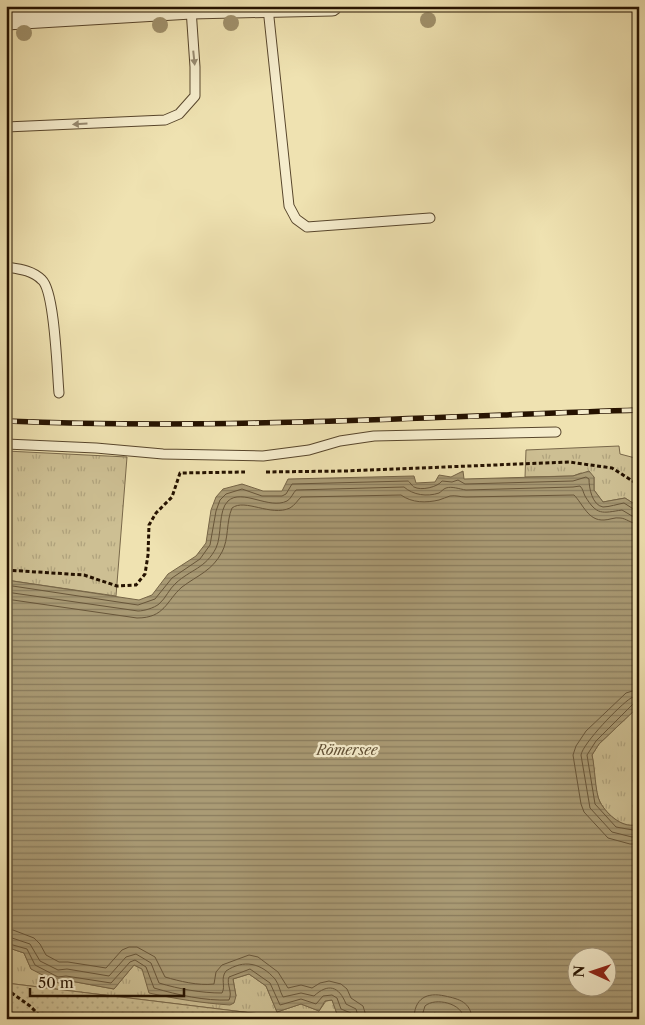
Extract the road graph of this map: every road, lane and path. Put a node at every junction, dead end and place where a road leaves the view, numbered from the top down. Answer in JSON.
{"nodes":[{"id":1,"x":332,"y":6,"type":"edge"},
{"id":2,"x":268,"y":8,"type":"junction"},
{"id":3,"x":191,"y":9,"type":"junction"},
{"id":4,"x":6,"y":20,"type":"edge"},
{"id":5,"x":6,"y":127,"type":"edge"},
{"id":6,"x":430,"y":218,"type":"dead end"},
{"id":7,"x":6,"y":267,"type":"edge"},
{"id":8,"x":58,"y":393,"type":"dead end"},
{"id":9,"x":556,"y":432,"type":"dead end"},
{"id":10,"x":6,"y":444,"type":"edge"},
{"id":11,"x":248,"y":472,"type":"dead end"},
{"id":12,"x":258,"y":472,"type":"dead end"},
{"id":13,"x":639,"y":485,"type":"edge"},
{"id":14,"x":6,"y":570,"type":"edge"},
{"id":15,"x":6,"y":989,"type":"edge"},
{"id":16,"x":43,"y":1019,"type":"edge"}],
"edges":[{"from":1,"to":2,"type":"street"},
{"from":2,"to":3,"type":"street"},
{"from":2,"to":6,"type":"lane"},
{"from":3,"to":4,"type":"street"},
{"from":3,"to":5,"type":"lane","one_way":true},
{"from":7,"to":8,"type":"lane"},
{"from":9,"to":10,"type":"lane"},
{"from":11,"to":14,"type":"path"},
{"from":12,"to":13,"type":"path"},
{"from":15,"to":16,"type":"path"}]}
